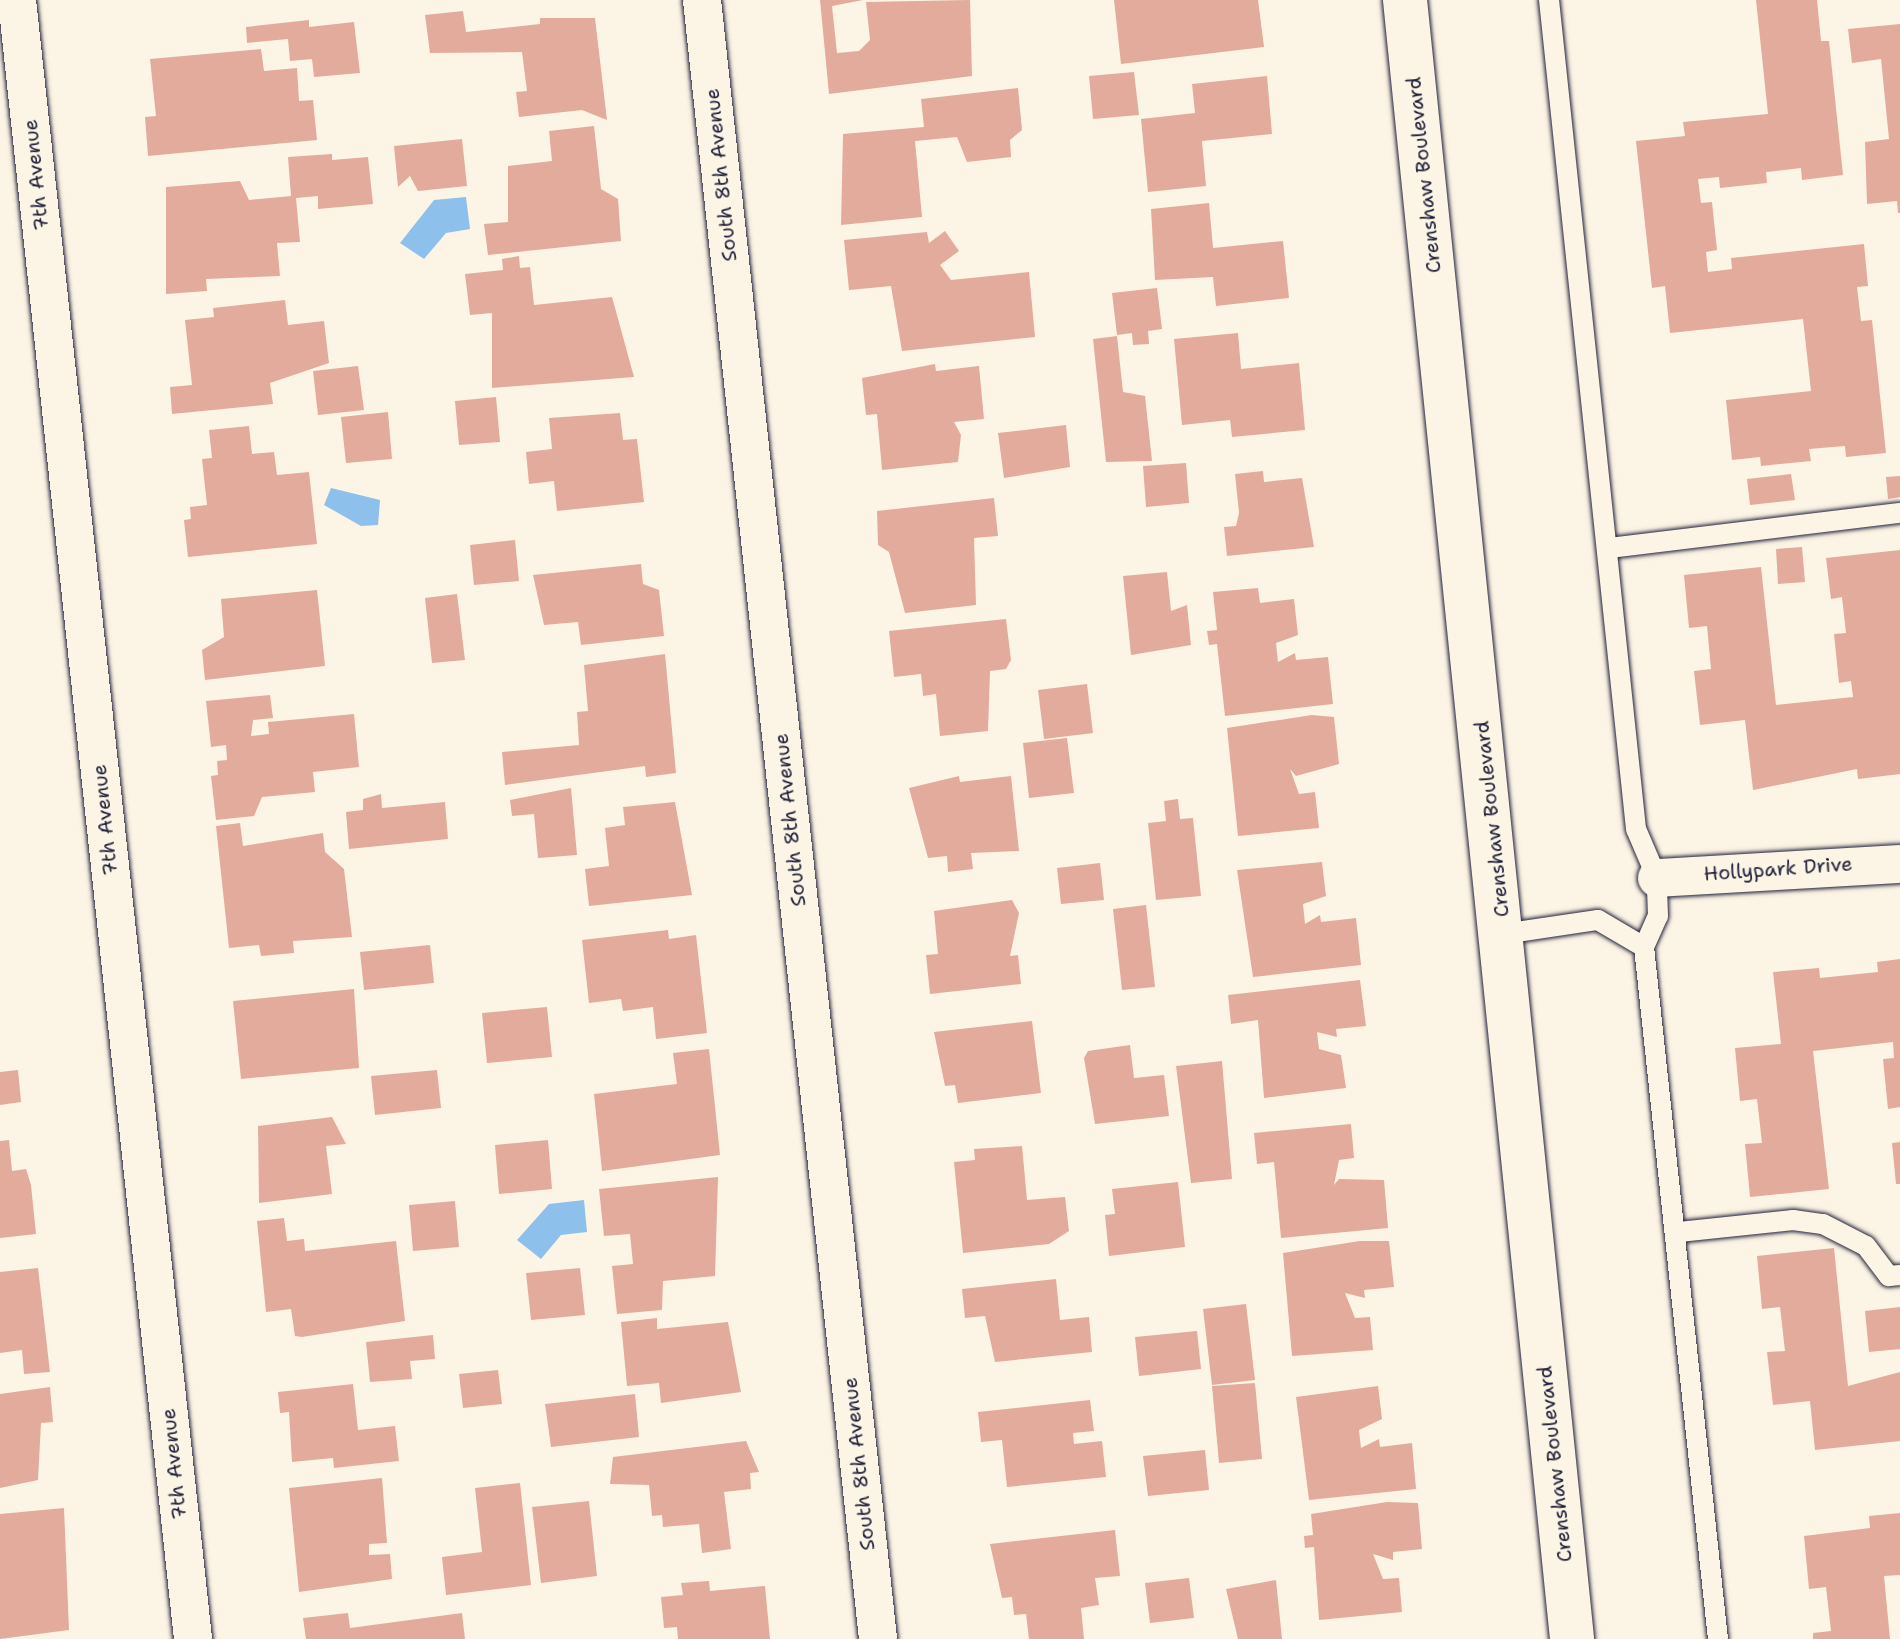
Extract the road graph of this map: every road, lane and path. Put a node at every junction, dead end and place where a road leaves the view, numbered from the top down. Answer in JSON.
{"nodes":[{"id":1,"x":17,"y":0,"type":"edge"},
{"id":2,"x":702,"y":0,"type":"edge"},
{"id":3,"x":1405,"y":0,"type":"edge"},
{"id":4,"x":1549,"y":0,"type":"edge"},
{"id":5,"x":1900,"y":513,"type":"edge"},
{"id":6,"x":1609,"y":548,"type":"junction"},
{"id":7,"x":1900,"y":864,"type":"edge"},
{"id":8,"x":1657,"y":878,"type":"junction"},
{"id":9,"x":1503,"y":934,"type":"junction"},
{"id":10,"x":1644,"y":947,"type":"junction"},
{"id":11,"x":1679,"y":1232,"type":"junction"},
{"id":12,"x":1900,"y":1275,"type":"edge"},
{"id":13,"x":193,"y":1639,"type":"edge"},
{"id":14,"x":878,"y":1639,"type":"edge"},
{"id":15,"x":1572,"y":1639,"type":"edge"},
{"id":16,"x":1718,"y":1639,"type":"edge"}],
"edges":[{"from":1,"to":13,"type":"street","name":"7th Avenue"},
{"from":2,"to":14,"type":"street","name":"South 8th Avenue"},
{"from":3,"to":9,"type":"main road","name":"Crenshaw Boulevard"},
{"from":4,"to":6,"type":"lane"},
{"from":5,"to":6,"type":"lane"},
{"from":6,"to":8,"type":"lane"},
{"from":7,"to":8,"type":"street","name":"Hollypark Drive"},
{"from":8,"to":10,"type":"lane"},
{"from":9,"to":10,"type":"lane"},
{"from":9,"to":15,"type":"main road","name":"Crenshaw Boulevard"},
{"from":10,"to":11,"type":"lane"},
{"from":11,"to":12,"type":"lane"},
{"from":11,"to":16,"type":"lane"}]}
